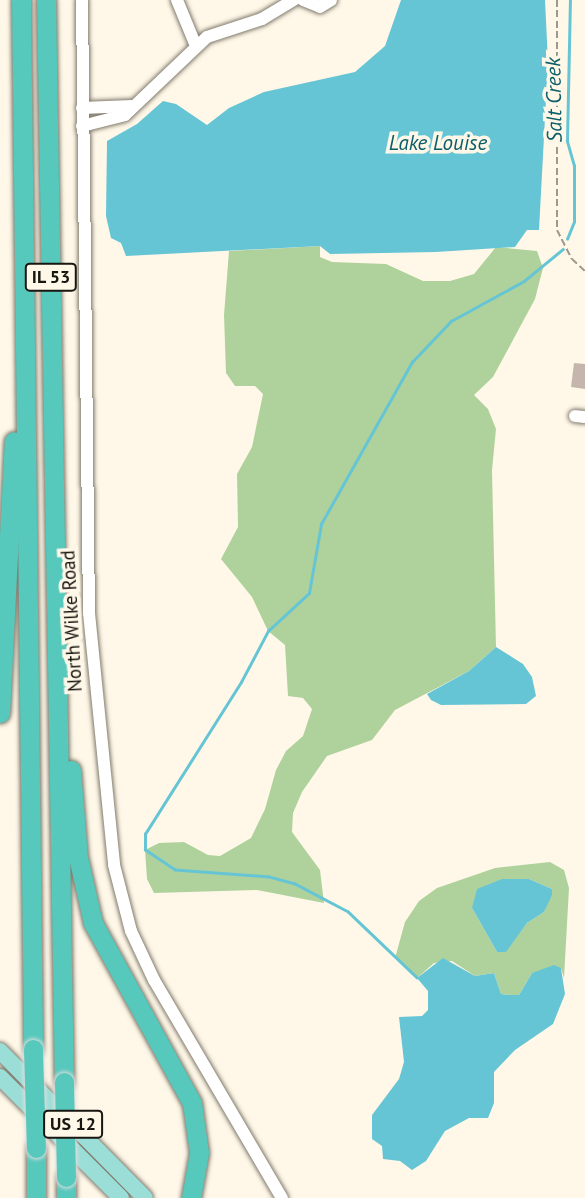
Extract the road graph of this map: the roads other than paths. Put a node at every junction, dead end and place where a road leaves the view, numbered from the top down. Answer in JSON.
{"nodes":[{"id":1,"x":20,"y":0,"type":"edge"},
{"id":2,"x":46,"y":0,"type":"edge"},
{"id":3,"x":82,"y":0,"type":"edge"},
{"id":4,"x":177,"y":0,"type":"edge"},
{"id":5,"x":293,"y":0,"type":"edge"},
{"id":6,"x":303,"y":0,"type":"edge"},
{"id":7,"x":331,"y":0,"type":"edge"},
{"id":8,"x":197,"y":46,"type":"junction"},
{"id":9,"x":132,"y":106,"type":"junction"},
{"id":10,"x":82,"y":108,"type":"junction"},
{"id":11,"x":82,"y":126,"type":"junction"},
{"id":12,"x":25,"y":388,"type":"junction"},
{"id":13,"x":56,"y":555,"type":"junction"},
{"id":14,"x":0,"y":713,"type":"edge"},
{"id":15,"x":0,"y":1051,"type":"edge"},
{"id":16,"x":0,"y":1077,"type":"edge"},
{"id":17,"x":36,"y":1198,"type":"edge"},
{"id":18,"x":66,"y":1198,"type":"edge"},
{"id":19,"x":121,"y":1198,"type":"edge"},
{"id":20,"x":145,"y":1198,"type":"edge"},
{"id":21,"x":191,"y":1198,"type":"edge"},
{"id":22,"x":282,"y":1198,"type":"edge"}],
"edges":[{"from":1,"to":12,"type":"highway","number":"IL 53"},
{"from":2,"to":13,"type":"highway","number":"IL 53"},
{"from":3,"to":10,"type":"street","name":"North Wilke Road"},
{"from":4,"to":8,"type":"street"},
{"from":5,"to":8,"type":"street"},
{"from":6,"to":7,"type":"street"},
{"from":8,"to":9,"type":"street"},
{"from":9,"to":10,"type":"street"},
{"from":9,"to":11,"type":"street"},
{"from":10,"to":11,"type":"street","name":"North Wilke Road"},
{"from":11,"to":22,"type":"street","name":"North Wilke Road"},
{"from":12,"to":14,"type":"highway"},
{"from":12,"to":17,"type":"highway","number":"IL 53","bridge":true},
{"from":13,"to":18,"type":"highway","number":"IL 53","bridge":true},
{"from":13,"to":21,"type":"highway"},
{"from":15,"to":20,"type":"main road","number":"US 12"},
{"from":16,"to":19,"type":"main road","number":"US 12"}]}
